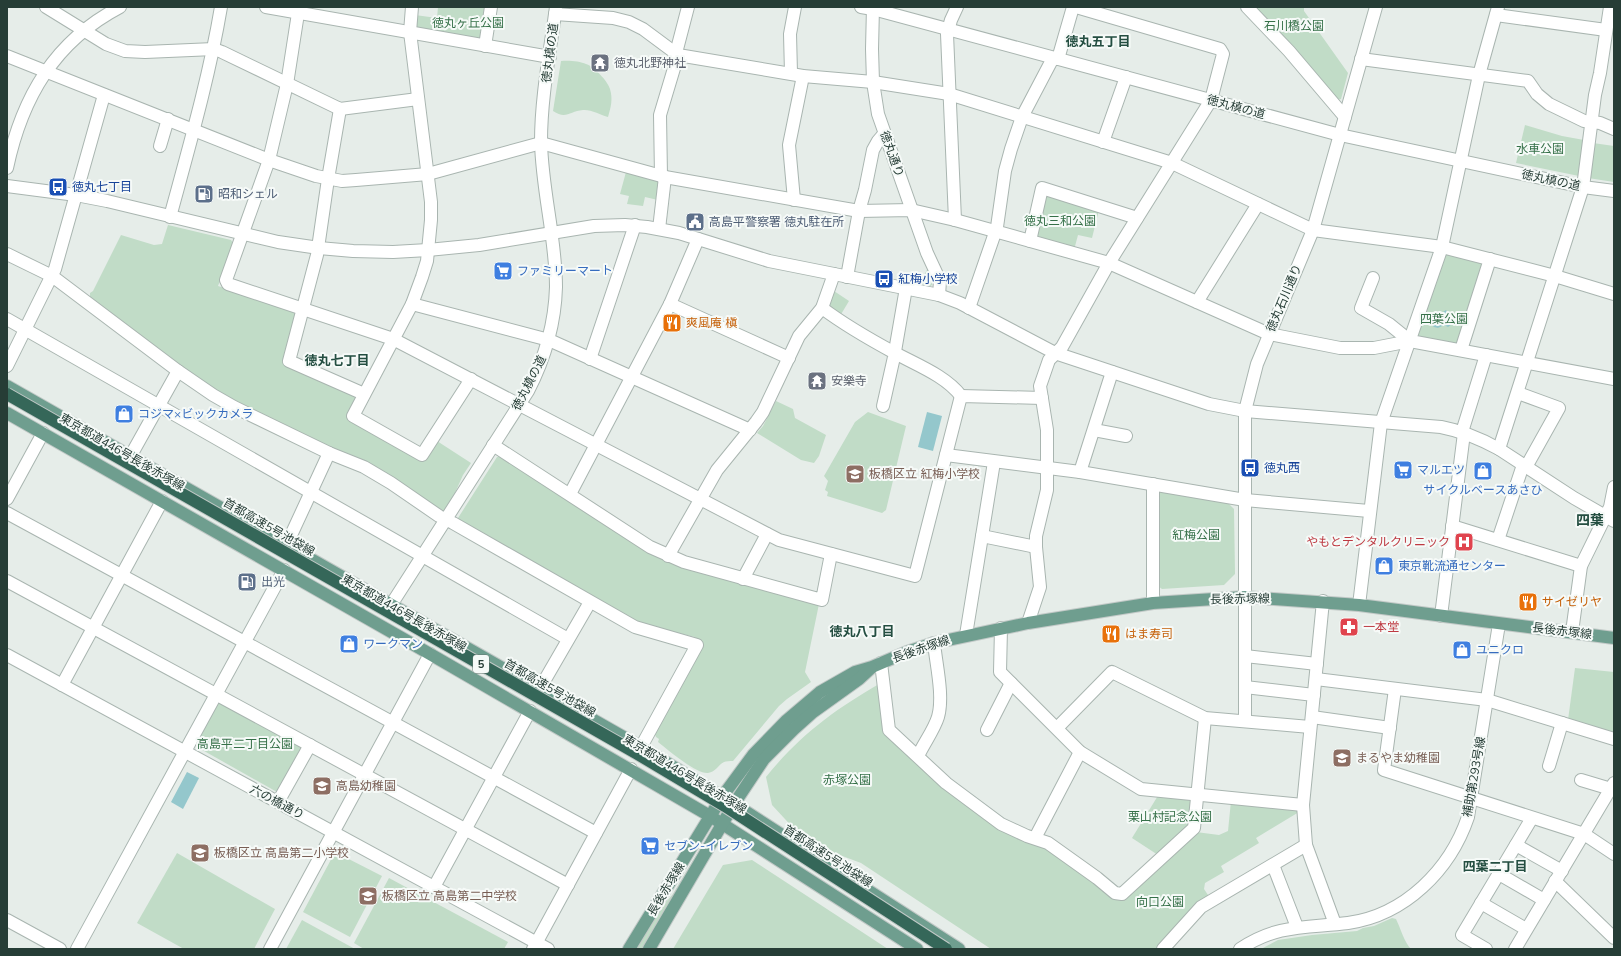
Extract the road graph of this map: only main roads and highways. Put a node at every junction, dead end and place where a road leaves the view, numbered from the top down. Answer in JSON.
{"nodes":[{"id":1,"x":7,"y":386,"type":"edge"},
{"id":2,"x":7,"y":394,"type":"edge"},
{"id":3,"x":7,"y":402,"type":"edge"},
{"id":4,"x":7,"y":413,"type":"edge"},
{"id":5,"x":1614,"y":638,"type":"edge"},
{"id":6,"x":877,"y":665,"type":"junction"},
{"id":7,"x":722,"y":797,"type":"junction"},
{"id":8,"x":734,"y":804,"type":"junction"},
{"id":9,"x":710,"y":816,"type":"junction"},
{"id":10,"x":723,"y":824,"type":"junction"},
{"id":11,"x":630,"y":949,"type":"edge"},
{"id":12,"x":649,"y":949,"type":"edge"},
{"id":13,"x":917,"y":949,"type":"edge"},
{"id":14,"x":932,"y":949,"type":"edge"},
{"id":15,"x":946,"y":949,"type":"edge"},
{"id":16,"x":959,"y":949,"type":"edge"}],
"edges":[{"from":1,"to":7,"type":"main road","name":"東京都道446号長後赤塚線"},
{"from":2,"to":15,"type":"highway","name":"首都高速5号池袋線","number":"5","bridge":true},
{"from":3,"to":14,"type":"highway","name":"首都高速5号池袋線","number":"5"},
{"from":4,"to":9,"type":"main road","name":"東京都道446号長後赤塚線"},
{"from":5,"to":6,"type":"main road","name":"長後赤塚線"},
{"from":6,"to":7,"type":"main road","name":"長後赤塚線"},
{"from":6,"to":8,"type":"main road","name":"長後赤塚線"},
{"from":7,"to":8,"type":"main road","name":"東京都道446号長後赤塚線"},
{"from":7,"to":9,"type":"main road","name":"長後赤塚線"},
{"from":8,"to":10,"type":"main road","name":"長後赤塚線"},
{"from":8,"to":16,"type":"main road","name":"東京都道446号長後赤塚線"},
{"from":9,"to":10,"type":"main road","name":"東京都道446号長後赤塚線"},
{"from":9,"to":11,"type":"main road","name":"長後赤塚線"},
{"from":10,"to":12,"type":"main road","name":"長後赤塚線"},
{"from":10,"to":13,"type":"main road","name":"東京都道446号長後赤塚線"}]}
